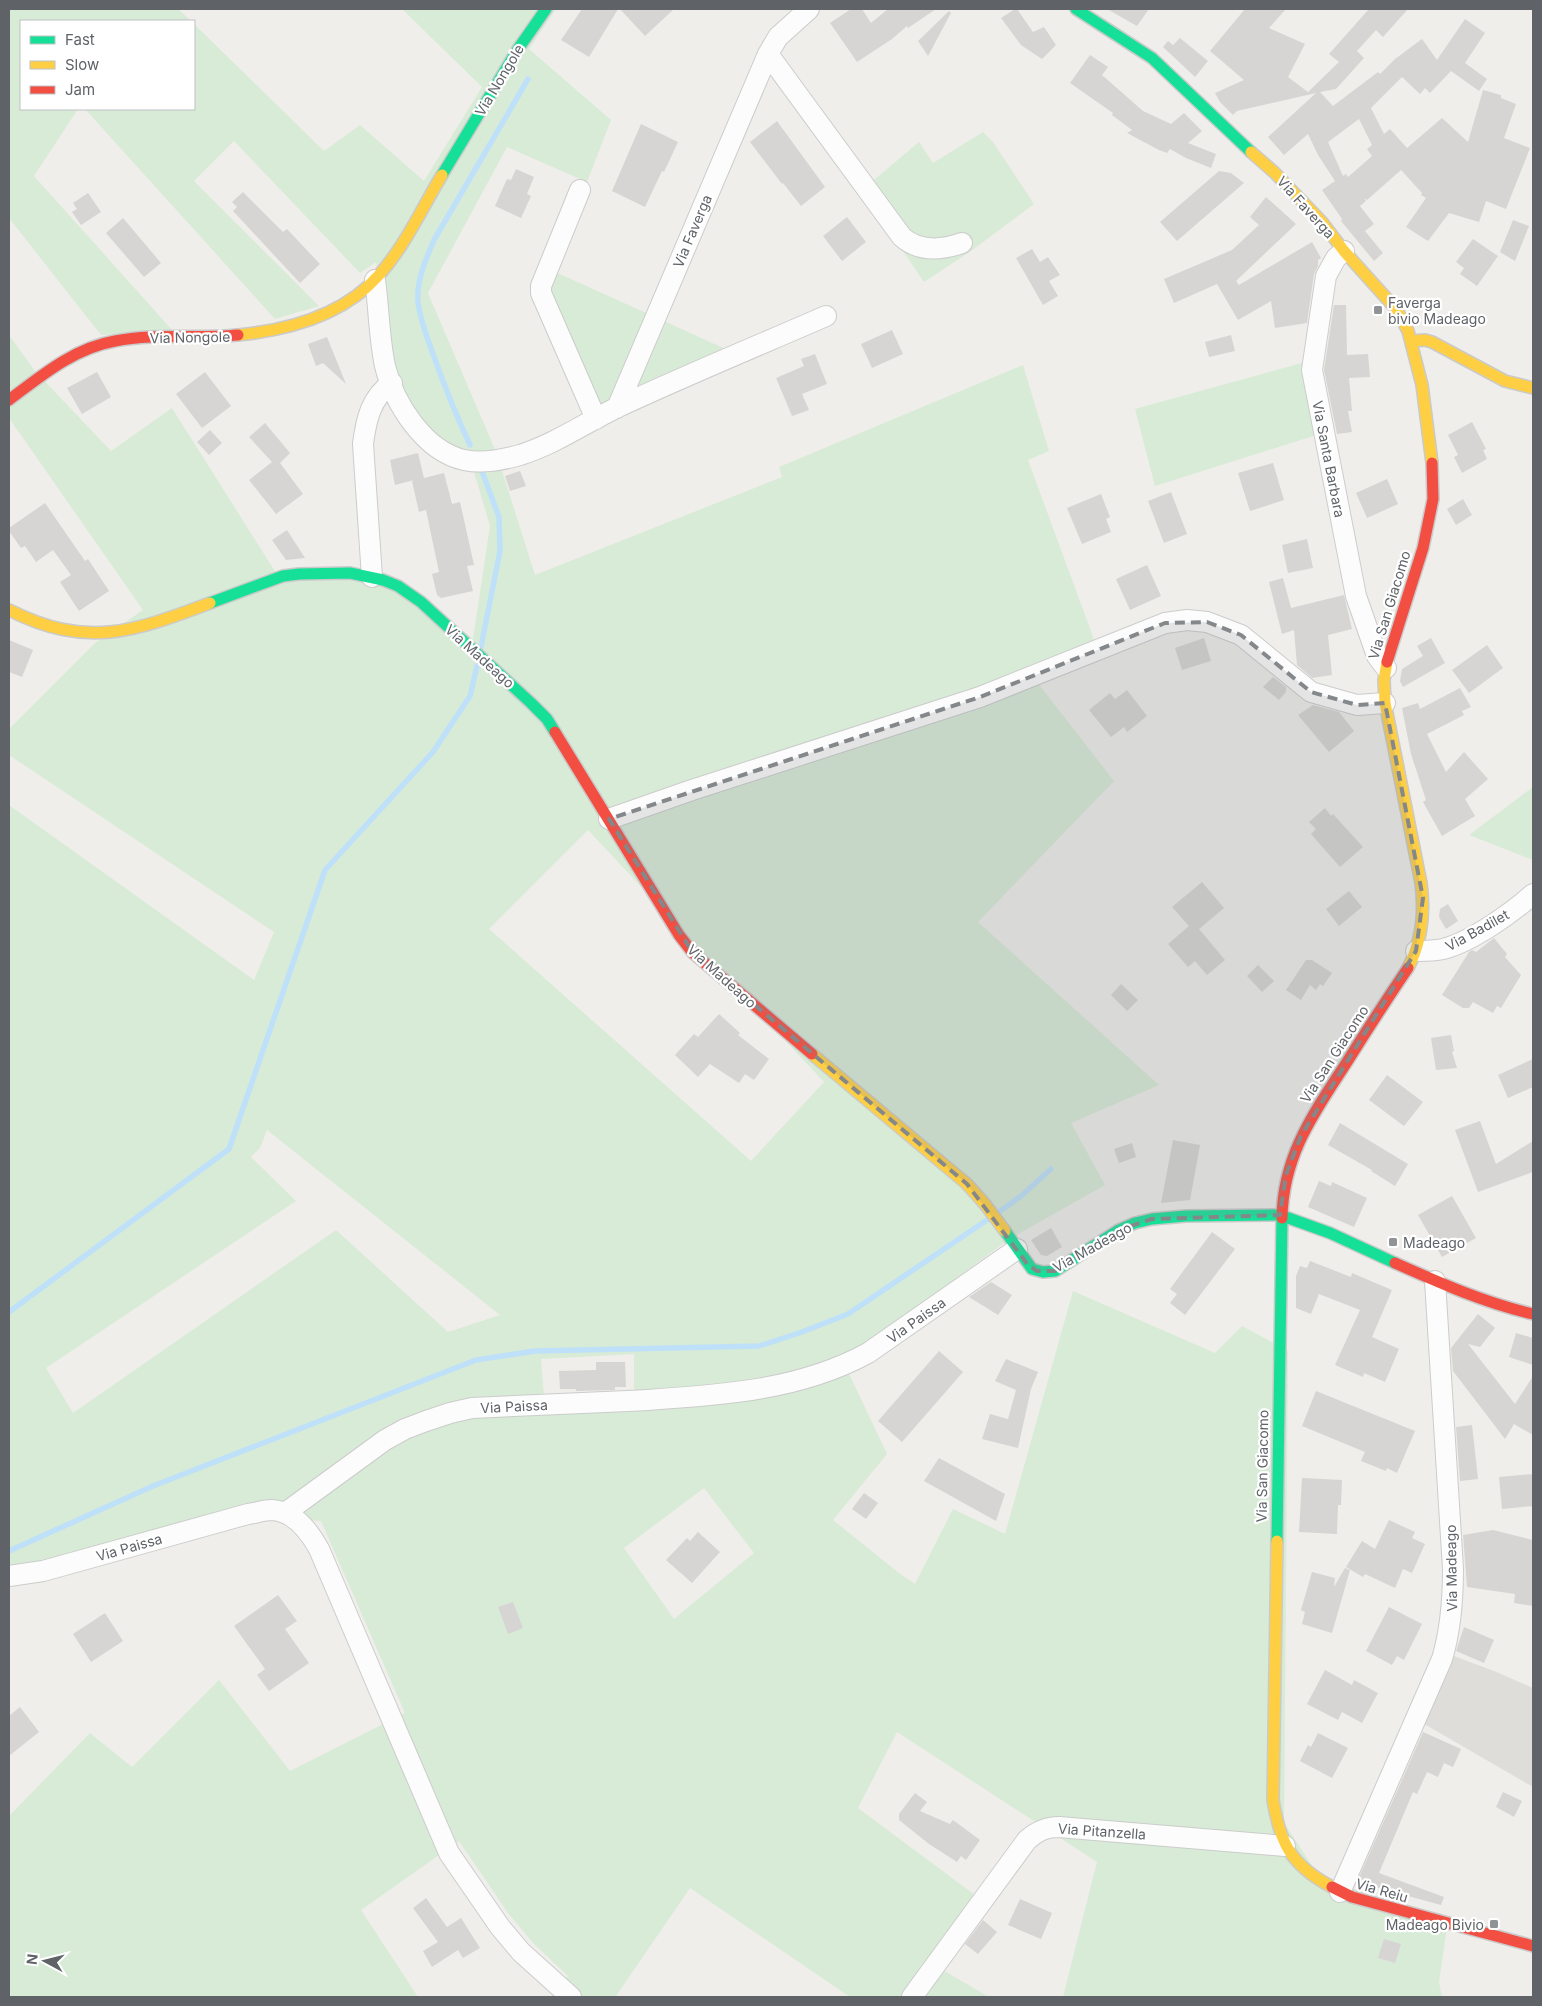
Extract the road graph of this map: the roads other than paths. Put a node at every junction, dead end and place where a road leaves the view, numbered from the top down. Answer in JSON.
{"nodes":[{"id":1,"x":546,"y":9,"type":"edge"},
{"id":2,"x":809,"y":9,"type":"edge"},
{"id":3,"x":1076,"y":9,"type":"edge"},
{"id":4,"x":768,"y":54,"type":"junction"},
{"id":5,"x":580,"y":190,"type":"dead end"},
{"id":6,"x":962,"y":243,"type":"dead end"},
{"id":7,"x":1344,"y":251,"type":"junction"},
{"id":8,"x":376,"y":280,"type":"junction"},
{"id":9,"x":826,"y":316,"type":"dead end"},
{"id":10,"x":1412,"y":341,"type":"junction"},
{"id":11,"x":392,"y":383,"type":"junction"},
{"id":12,"x":1533,"y":388,"type":"edge"},
{"id":13,"x":9,"y":400,"type":"edge"},
{"id":14,"x":617,"y":408,"type":"junction"},
{"id":15,"x":596,"y":419,"type":"junction"},
{"id":16,"x":372,"y":577,"type":"junction"},
{"id":17,"x":9,"y":610,"type":"edge"},
{"id":18,"x":1386,"y":668,"type":"junction"},
{"id":19,"x":1384,"y":703,"type":"junction"},
{"id":20,"x":609,"y":819,"type":"junction"},
{"id":21,"x":1533,"y":894,"type":"edge"},
{"id":22,"x":1416,"y":951,"type":"junction"},
{"id":23,"x":1280,"y":1216,"type":"junction"},
{"id":24,"x":1017,"y":1249,"type":"junction"},
{"id":25,"x":1435,"y":1281,"type":"junction"},
{"id":26,"x":1533,"y":1314,"type":"edge"},
{"id":27,"x":285,"y":1513,"type":"junction"},
{"id":28,"x":9,"y":1576,"type":"edge"},
{"id":29,"x":1272,"y":1800,"type":"joint"},
{"id":30,"x":1285,"y":1846,"type":"junction"},
{"id":31,"x":1340,"y":1892,"type":"junction"},
{"id":32,"x":1533,"y":1946,"type":"edge"},
{"id":33,"x":571,"y":1997,"type":"edge"},
{"id":34,"x":912,"y":1997,"type":"edge"}],
"edges":[{"from":1,"to":8,"type":"street","name":"Via Nongole"},
{"from":2,"to":4,"type":"street","name":"Via Faverga"},
{"from":3,"to":7,"type":"street","name":"Via Faverga"},
{"from":4,"to":6,"type":"street"},
{"from":4,"to":14,"type":"street","name":"Via Faverga"},
{"from":5,"to":15,"type":"street"},
{"from":7,"to":10,"type":"street","name":"Via Faverga"},
{"from":7,"to":18,"type":"street","name":"Via Santa Barbara"},
{"from":8,"to":11,"type":"street"},
{"from":8,"to":13,"type":"street","name":"Via Nongole"},
{"from":9,"to":14,"type":"street"},
{"from":10,"to":12,"type":"street"},
{"from":10,"to":18,"type":"street","name":"Via San Giacomo"},
{"from":11,"to":15,"type":"street"},
{"from":11,"to":16,"type":"street"},
{"from":14,"to":15,"type":"street"},
{"from":16,"to":17,"type":"street","name":"Via Madeago"},
{"from":16,"to":20,"type":"street","name":"Via Madeago"},
{"from":18,"to":19,"type":"street","name":"Via San Giacomo"},
{"from":19,"to":20,"type":"street"},
{"from":19,"to":22,"type":"street","name":"Via San Giacomo"},
{"from":20,"to":24,"type":"street","name":"Via Madeago"},
{"from":21,"to":22,"type":"street","name":"Via Badilet"},
{"from":22,"to":23,"type":"street","name":"Via San Giacomo"},
{"from":23,"to":24,"type":"street","name":"Via Madeago"},
{"from":23,"to":25,"type":"street","name":"Via Madeago"},
{"from":23,"to":29,"type":"street","name":"Via San Giacomo"},
{"from":24,"to":27,"type":"street","name":"Via Paissa"},
{"from":25,"to":26,"type":"street","name":"Via Madeago"},
{"from":25,"to":31,"type":"street","name":"Via Madeago"},
{"from":27,"to":28,"type":"street","name":"Via Paissa"},
{"from":27,"to":33,"type":"street"},
{"from":29,"to":30,"type":"street","name":"Via Reiu"},
{"from":30,"to":31,"type":"street","name":"Via Reiu"},
{"from":30,"to":34,"type":"street","name":"Via Pitanzella"},
{"from":31,"to":32,"type":"street","name":"Via Reiu"}]}
